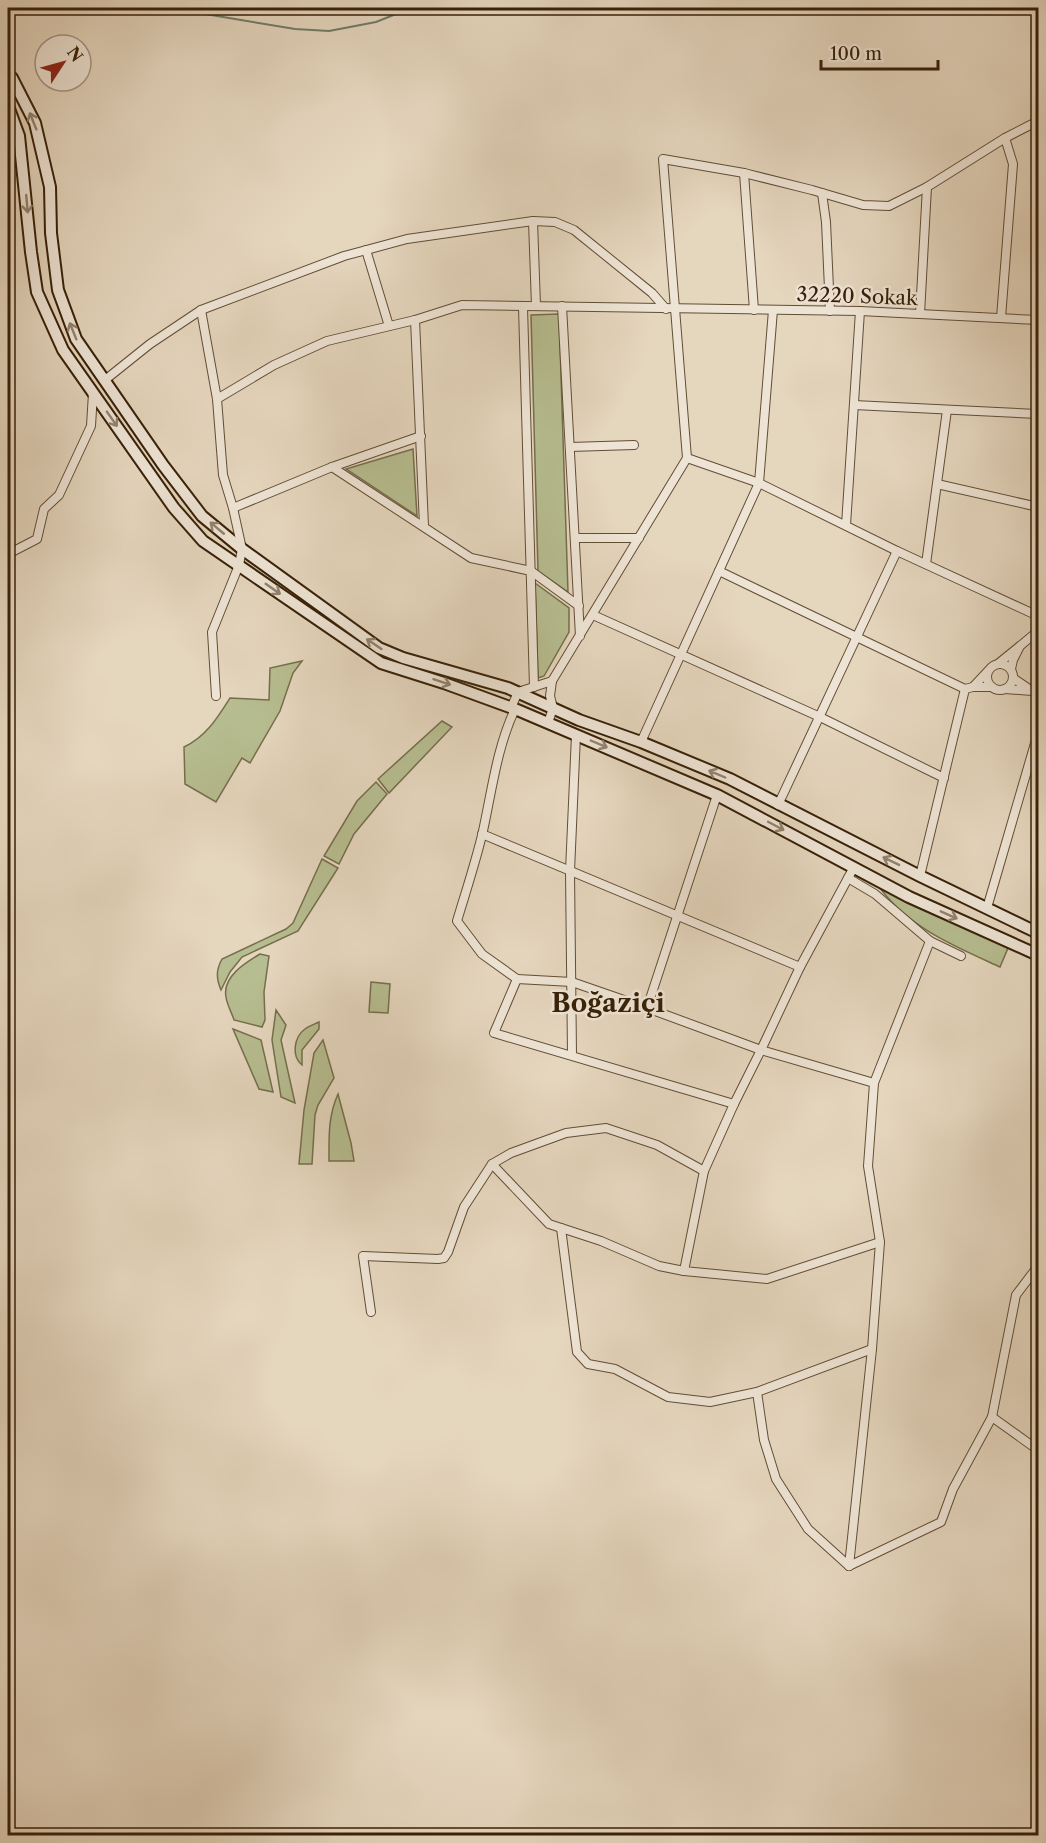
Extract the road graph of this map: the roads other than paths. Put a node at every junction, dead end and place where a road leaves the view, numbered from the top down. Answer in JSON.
{"nodes":[{"id":1,"x":8,"y":74,"type":"edge"},
{"id":2,"x":8,"y":106,"type":"edge"},
{"id":3,"x":1038,"y":121,"type":"edge"},
{"id":4,"x":1005,"y":138,"type":"junction"},
{"id":5,"x":744,"y":173,"type":"junction"},
{"id":6,"x":927,"y":187,"type":"junction"},
{"id":7,"x":822,"y":193,"type":"junction"},
{"id":8,"x":532,"y":221,"type":"junction"},
{"id":9,"x":366,"y":250,"type":"junction"},
{"id":10,"x":536,"y":306,"type":"junction"},
{"id":11,"x":562,"y":306,"type":"junction"},
{"id":12,"x":523,"y":307,"type":"junction"},
{"id":13,"x":201,"y":310,"type":"junction"},
{"id":14,"x":670,"y":310,"type":"junction"},
{"id":15,"x":754,"y":310,"type":"junction"},
{"id":16,"x":773,"y":310,"type":"junction"},
{"id":17,"x":830,"y":311,"type":"junction"},
{"id":18,"x":860,"y":311,"type":"junction"},
{"id":19,"x":920,"y":314,"type":"junction"},
{"id":20,"x":1001,"y":318,"type":"junction"},
{"id":21,"x":415,"y":320,"type":"junction"},
{"id":22,"x":1038,"y":320,"type":"edge"},
{"id":23,"x":389,"y":326,"type":"junction"},
{"id":24,"x":105,"y":380,"type":"junction"},
{"id":25,"x":93,"y":392,"type":"junction"},
{"id":26,"x":217,"y":399,"type":"junction"},
{"id":27,"x":854,"y":405,"type":"junction"},
{"id":28,"x":947,"y":410,"type":"junction"},
{"id":29,"x":1038,"y":414,"type":"edge"},
{"id":30,"x":421,"y":435,"type":"junction"},
{"id":31,"x":634,"y":445,"type":"dead end"},
{"id":32,"x":570,"y":447,"type":"junction"},
{"id":33,"x":687,"y":458,"type":"junction"},
{"id":34,"x":332,"y":467,"type":"junction"},
{"id":35,"x":759,"y":483,"type":"junction"},
{"id":36,"x":937,"y":484,"type":"junction"},
{"id":37,"x":1038,"y":507,"type":"edge"},
{"id":38,"x":233,"y":508,"type":"junction"},
{"id":39,"x":846,"y":525,"type":"junction"},
{"id":40,"x":424,"y":526,"type":"junction"},
{"id":41,"x":575,"y":538,"type":"junction"},
{"id":42,"x":639,"y":538,"type":"junction"},
{"id":43,"x":242,"y":549,"type":"junction"},
{"id":44,"x":897,"y":551,"type":"junction"},
{"id":45,"x":8,"y":554,"type":"edge"},
{"id":46,"x":926,"y":564,"type":"junction"},
{"id":47,"x":238,"y":565,"type":"junction"},
{"id":48,"x":531,"y":571,"type":"junction"},
{"id":49,"x":719,"y":572,"type":"junction"},
{"id":50,"x":579,"y":606,"type":"junction"},
{"id":51,"x":593,"y":615,"type":"junction"},
{"id":52,"x":1038,"y":616,"type":"edge"},
{"id":53,"x":1038,"y":631,"type":"edge"},
{"id":54,"x":580,"y":636,"type":"junction"},
{"id":55,"x":857,"y":638,"type":"junction"},
{"id":56,"x":1020,"y":646,"type":"junction"},
{"id":57,"x":681,"y":655,"type":"junction"},
{"id":58,"x":999,"y":663,"type":"junction"},
{"id":59,"x":1011,"y":669,"type":"junction"},
{"id":60,"x":988,"y":671,"type":"junction"},
{"id":61,"x":1013,"y":678,"type":"junction"},
{"id":62,"x":552,"y":681,"type":"junction"},
{"id":63,"x":534,"y":687,"type":"junction"},
{"id":64,"x":992,"y":687,"type":"junction"},
{"id":65,"x":969,"y":688,"type":"junction"},
{"id":66,"x":1005,"y":689,"type":"junction"},
{"id":67,"x":518,"y":692,"type":"junction"},
{"id":68,"x":1035,"y":692,"type":"edge"},
{"id":69,"x":216,"y":696,"type":"dead end"},
{"id":70,"x":513,"y":708,"type":"junction"},
{"id":71,"x":553,"y":708,"type":"junction"},
{"id":72,"x":820,"y":717,"type":"junction"},
{"id":73,"x":548,"y":723,"type":"junction"},
{"id":74,"x":1038,"y":733,"type":"edge"},
{"id":75,"x":576,"y":735,"type":"junction"},
{"id":76,"x":641,"y":742,"type":"junction"},
{"id":77,"x":944,"y":778,"type":"junction"},
{"id":78,"x":717,"y":795,"type":"junction"},
{"id":79,"x":777,"y":805,"type":"junction"},
{"id":80,"x":482,"y":834,"type":"junction"},
{"id":81,"x":854,"y":867,"type":"junction"},
{"id":82,"x":570,"y":871,"type":"junction"},
{"id":83,"x":920,"y":876,"type":"junction"},
{"id":84,"x":848,"y":878,"type":"junction"},
{"id":85,"x":987,"y":908,"type":"junction"},
{"id":86,"x":677,"y":916,"type":"junction"},
{"id":87,"x":1038,"y":933,"type":"edge"},
{"id":88,"x":930,"y":941,"type":"junction"},
{"id":89,"x":1038,"y":955,"type":"edge"},
{"id":90,"x":961,"y":956,"type":"dead end"},
{"id":91,"x":800,"y":967,"type":"junction"},
{"id":92,"x":518,"y":979,"type":"junction"},
{"id":93,"x":572,"y":982,"type":"junction"},
{"id":94,"x":647,"y":1008,"type":"junction"},
{"id":95,"x":760,"y":1050,"type":"junction"},
{"id":96,"x":572,"y":1055,"type":"junction"},
{"id":97,"x":874,"y":1083,"type":"junction"},
{"id":98,"x":734,"y":1104,"type":"junction"},
{"id":99,"x":492,"y":1164,"type":"junction"},
{"id":100,"x":704,"y":1172,"type":"junction"},
{"id":101,"x":561,"y":1228,"type":"junction"},
{"id":102,"x":880,"y":1242,"type":"junction"},
{"id":103,"x":1038,"y":1266,"type":"edge"},
{"id":104,"x":684,"y":1271,"type":"junction"},
{"id":105,"x":371,"y":1312,"type":"dead end"},
{"id":106,"x":872,"y":1349,"type":"junction"},
{"id":107,"x":757,"y":1392,"type":"junction"},
{"id":108,"x":992,"y":1416,"type":"junction"},
{"id":109,"x":1038,"y":1450,"type":"edge"},
{"id":110,"x":849,"y":1566,"type":"junction"},
{"id":111,"x":1038,"y":1830,"type":"edge"},
{"id":112,"x":1031,"y":1836,"type":"edge"}],
"edges":[{"from":24,"to":1,"type":"main road","one_way":true},
{"from":2,"to":25,"type":"main road","one_way":true},
{"from":3,"to":4,"type":"street"},
{"from":4,"to":6,"type":"street"},
{"from":4,"to":20,"type":"street"},
{"from":5,"to":7,"type":"street"},
{"from":5,"to":14,"type":"street"},
{"from":5,"to":15,"type":"street"},
{"from":6,"to":7,"type":"street"},
{"from":6,"to":19,"type":"street"},
{"from":7,"to":17,"type":"street"},
{"from":8,"to":9,"type":"street"},
{"from":8,"to":10,"type":"street"},
{"from":8,"to":14,"type":"street"},
{"from":9,"to":13,"type":"street"},
{"from":9,"to":23,"type":"street"},
{"from":10,"to":11,"type":"street","name":"32220 Sokak"},
{"from":10,"to":12,"type":"street","name":"32220 Sokak"},
{"from":11,"to":14,"type":"street","name":"32220 Sokak"},
{"from":11,"to":32,"type":"street"},
{"from":12,"to":21,"type":"street","name":"32220 Sokak"},
{"from":12,"to":48,"type":"street"},
{"from":13,"to":24,"type":"street"},
{"from":13,"to":26,"type":"street"},
{"from":14,"to":15,"type":"street","name":"32220 Sokak"},
{"from":14,"to":33,"type":"street"},
{"from":15,"to":16,"type":"street","name":"32220 Sokak"},
{"from":16,"to":17,"type":"street","name":"32220 Sokak"},
{"from":16,"to":35,"type":"street"},
{"from":17,"to":18,"type":"street","name":"32220 Sokak"},
{"from":18,"to":19,"type":"street","name":"32220 Sokak"},
{"from":18,"to":27,"type":"street"},
{"from":19,"to":20,"type":"street","name":"32220 Sokak"},
{"from":20,"to":22,"type":"street","name":"32220 Sokak"},
{"from":21,"to":23,"type":"street","name":"32220 Sokak"},
{"from":21,"to":30,"type":"street"},
{"from":23,"to":26,"type":"street","name":"32220 Sokak"},
{"from":43,"to":24,"type":"main road","one_way":true},
{"from":25,"to":45,"type":"street"},
{"from":25,"to":47,"type":"main road","one_way":true},
{"from":26,"to":38,"type":"street"},
{"from":27,"to":28,"type":"street"},
{"from":27,"to":39,"type":"street"},
{"from":28,"to":29,"type":"street"},
{"from":28,"to":36,"type":"street"},
{"from":30,"to":34,"type":"street"},
{"from":30,"to":40,"type":"street"},
{"from":31,"to":32,"type":"street"},
{"from":32,"to":41,"type":"street"},
{"from":33,"to":35,"type":"street"},
{"from":33,"to":42,"type":"street"},
{"from":34,"to":38,"type":"street"},
{"from":34,"to":40,"type":"street"},
{"from":35,"to":39,"type":"street"},
{"from":35,"to":49,"type":"street"},
{"from":36,"to":37,"type":"street"},
{"from":36,"to":46,"type":"street"},
{"from":38,"to":43,"type":"street"},
{"from":39,"to":44,"type":"street"},
{"from":40,"to":48,"type":"street"},
{"from":41,"to":42,"type":"street"},
{"from":41,"to":50,"type":"street"},
{"from":42,"to":51,"type":"street"},
{"from":43,"to":47,"type":"street"},
{"from":67,"to":43,"type":"main road","one_way":true},
{"from":44,"to":46,"type":"street"},
{"from":44,"to":55,"type":"street"},
{"from":46,"to":52,"type":"street"},
{"from":47,"to":69,"type":"street"},
{"from":47,"to":70,"type":"main road","one_way":true},
{"from":48,"to":50,"type":"street"},
{"from":48,"to":63,"type":"street"},
{"from":49,"to":55,"type":"street"},
{"from":49,"to":57,"type":"street"},
{"from":50,"to":54,"type":"street"},
{"from":51,"to":54,"type":"street"},
{"from":51,"to":57,"type":"street"},
{"from":53,"to":56,"type":"street"},
{"from":54,"to":62,"type":"street"},
{"from":55,"to":65,"type":"street"},
{"from":55,"to":72,"type":"street"},
{"from":56,"to":58,"type":"street"},
{"from":56,"to":59,"type":"street"},
{"from":57,"to":72,"type":"street"},
{"from":57,"to":76,"type":"street"},
{"from":58,"to":59,"type":"street"},
{"from":58,"to":60,"type":"street"},
{"from":59,"to":61,"type":"street"},
{"from":60,"to":64,"type":"street"},
{"from":60,"to":65,"type":"street"},
{"from":61,"to":66,"type":"street"},
{"from":61,"to":68,"type":"street"},
{"from":62,"to":63,"type":"street"},
{"from":62,"to":71,"type":"street"},
{"from":63,"to":67,"type":"street"},
{"from":64,"to":65,"type":"street"},
{"from":64,"to":66,"type":"street"},
{"from":65,"to":77,"type":"street"},
{"from":66,"to":68,"type":"street"},
{"from":67,"to":70,"type":"street"},
{"from":67,"to":71,"type":"main road"},
{"from":70,"to":73,"type":"main road"},
{"from":70,"to":80,"type":"street"},
{"from":71,"to":73,"type":"street"},
{"from":71,"to":76,"type":"main road"},
{"from":72,"to":77,"type":"street"},
{"from":72,"to":79,"type":"street"},
{"from":73,"to":75,"type":"main road"},
{"from":74,"to":85,"type":"street"},
{"from":75,"to":78,"type":"main road","one_way":true},
{"from":75,"to":82,"type":"street"},
{"from":79,"to":76,"type":"main road","one_way":true},
{"from":77,"to":83,"type":"street"},
{"from":78,"to":81,"type":"main road","one_way":true},
{"from":78,"to":86,"type":"street"},
{"from":83,"to":79,"type":"main road","one_way":true},
{"from":80,"to":82,"type":"street"},
{"from":80,"to":92,"type":"street"},
{"from":81,"to":84,"type":"street"},
{"from":81,"to":89,"type":"main road","one_way":true},
{"from":82,"to":86,"type":"street"},
{"from":82,"to":93,"type":"street"},
{"from":83,"to":85,"type":"main road"},
{"from":84,"to":88,"type":"street"},
{"from":84,"to":91,"type":"street"},
{"from":85,"to":87,"type":"main road"},
{"from":86,"to":91,"type":"street"},
{"from":86,"to":94,"type":"street"},
{"from":88,"to":90,"type":"street"},
{"from":88,"to":97,"type":"street"},
{"from":91,"to":95,"type":"street"},
{"from":92,"to":93,"type":"street"},
{"from":92,"to":96,"type":"street"},
{"from":93,"to":94,"type":"street"},
{"from":93,"to":96,"type":"street"},
{"from":94,"to":95,"type":"street"},
{"from":95,"to":97,"type":"street"},
{"from":95,"to":98,"type":"street"},
{"from":96,"to":98,"type":"street"},
{"from":97,"to":102,"type":"street"},
{"from":98,"to":100,"type":"street"},
{"from":99,"to":100,"type":"street"},
{"from":99,"to":101,"type":"street"},
{"from":99,"to":105,"type":"street"},
{"from":100,"to":104,"type":"street"},
{"from":101,"to":104,"type":"street"},
{"from":101,"to":107,"type":"street"},
{"from":102,"to":104,"type":"street"},
{"from":102,"to":106,"type":"street"},
{"from":103,"to":108,"type":"street"},
{"from":106,"to":107,"type":"street"},
{"from":106,"to":110,"type":"street"},
{"from":107,"to":110,"type":"street"},
{"from":108,"to":109,"type":"street"},
{"from":108,"to":110,"type":"street"},
{"from":111,"to":112,"type":"main road"}]}
